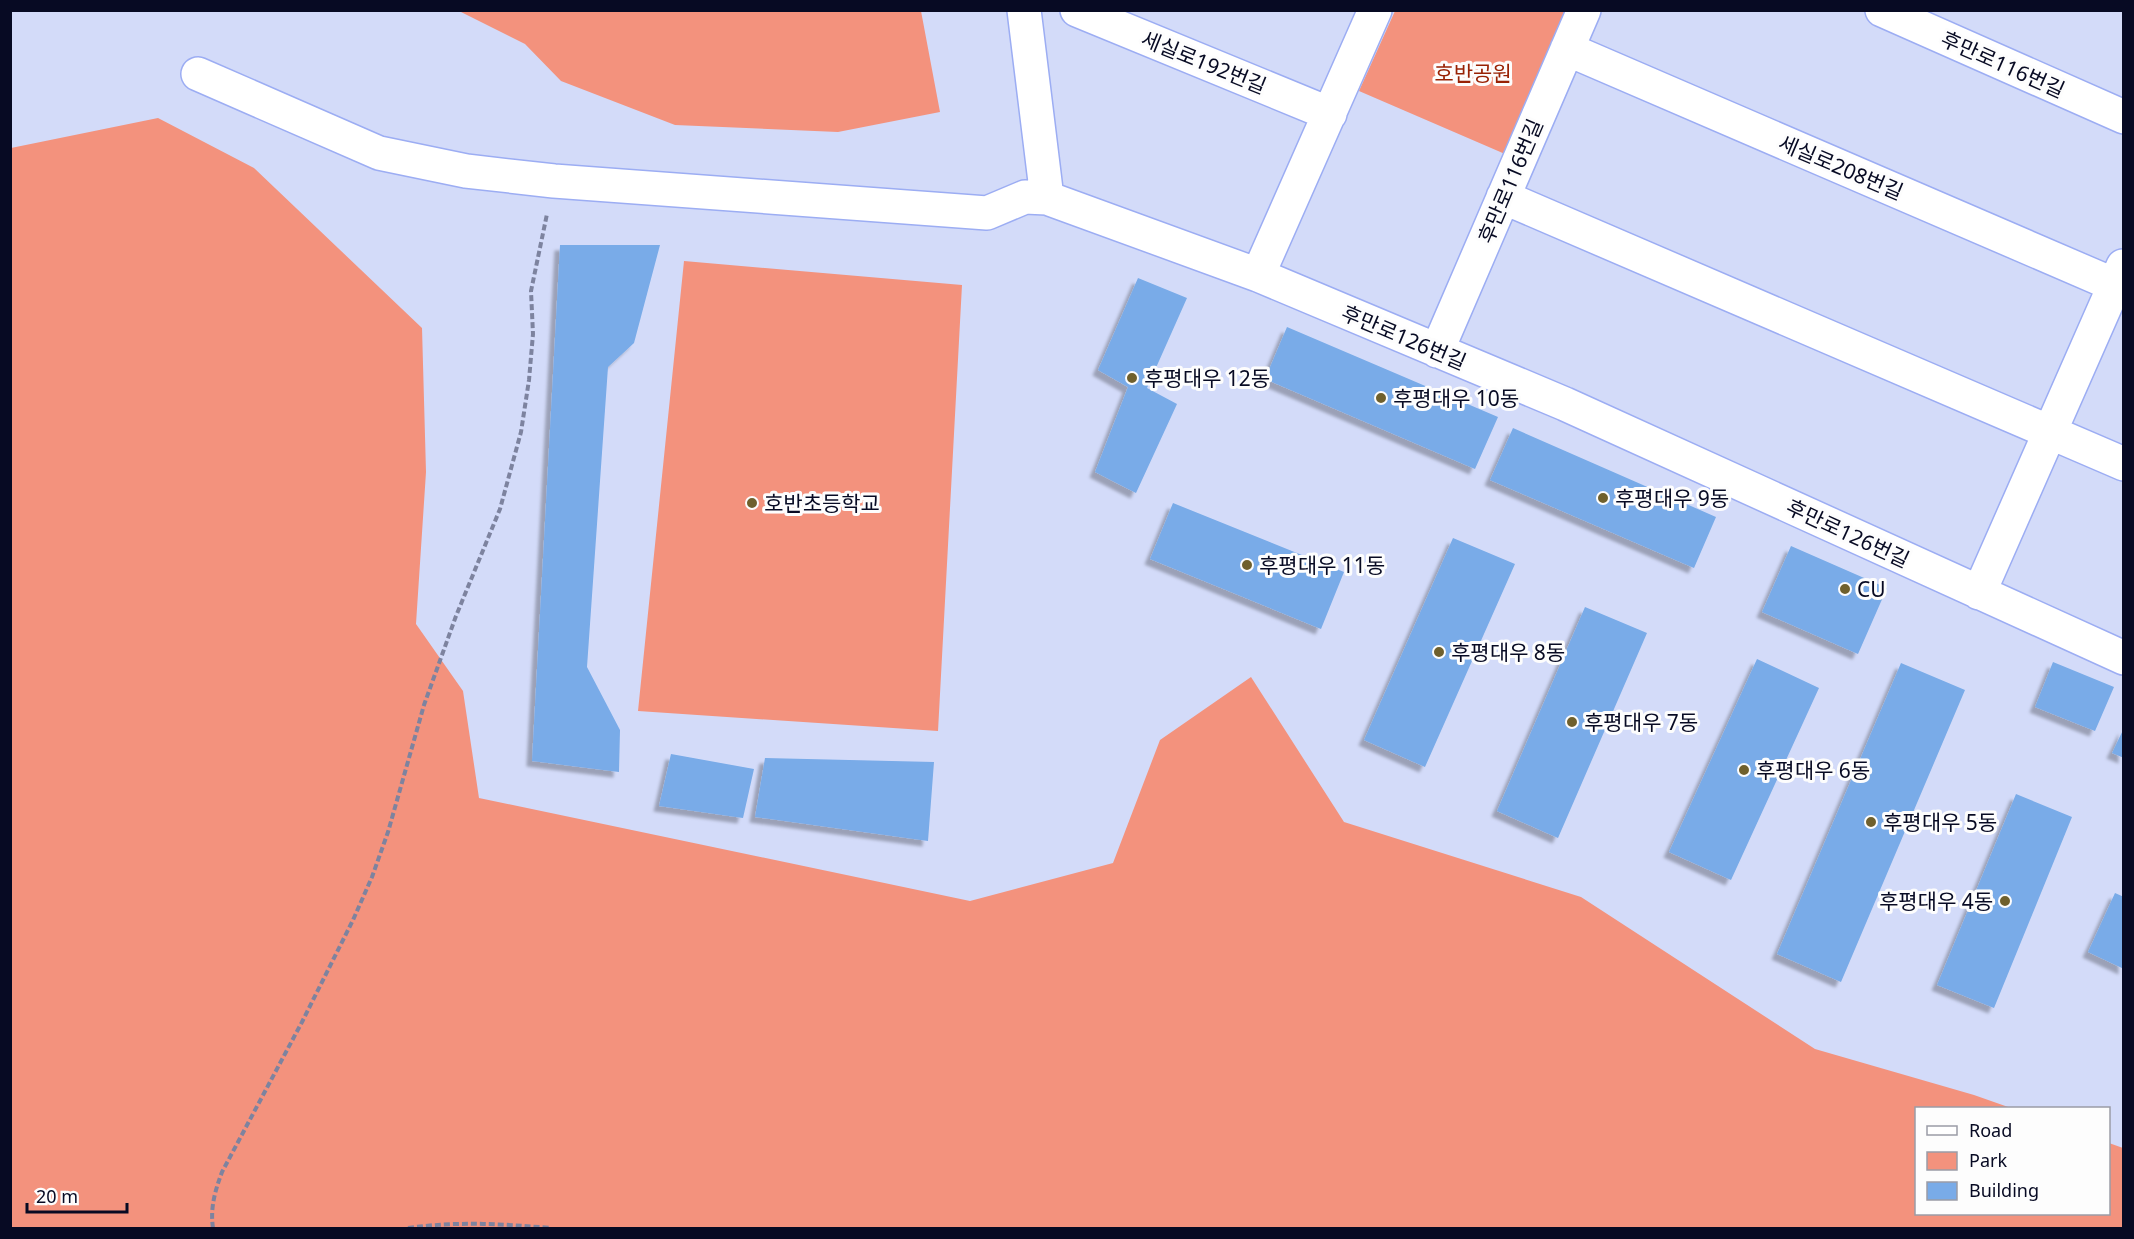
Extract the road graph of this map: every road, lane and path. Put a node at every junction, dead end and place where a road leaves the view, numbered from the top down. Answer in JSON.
{"nodes":[{"id":1,"x":1024,"y":10,"type":"edge"},
{"id":2,"x":1077,"y":10,"type":"edge"},
{"id":3,"x":1375,"y":10,"type":"edge"},
{"id":4,"x":1584,"y":10,"type":"edge"},
{"id":5,"x":1882,"y":10,"type":"edge"},
{"id":6,"x":1567,"y":49,"type":"junction"},
{"id":7,"x":198,"y":74,"type":"dead end"},
{"id":8,"x":1330,"y":114,"type":"junction"},
{"id":9,"x":2124,"y":117,"type":"edge"},
{"id":10,"x":554,"y":181,"type":"junction"},
{"id":11,"x":1503,"y":197,"type":"junction"},
{"id":12,"x":1047,"y":198,"type":"junction"},
{"id":13,"x":1258,"y":275,"type":"junction"},
{"id":14,"x":2120,"y":279,"type":"edge"},
{"id":15,"x":1437,"y":351,"type":"junction"},
{"id":16,"x":2050,"y":431,"type":"junction"},
{"id":17,"x":2124,"y":464,"type":"edge"},
{"id":18,"x":1979,"y":593,"type":"junction"},
{"id":19,"x":2124,"y":658,"type":"edge"},
{"id":20,"x":213,"y":1228,"type":"edge"},
{"id":21,"x":408,"y":1228,"type":"edge"},
{"id":22,"x":551,"y":1228,"type":"edge"}],
"edges":[{"from":1,"to":12,"type":"street"},
{"from":2,"to":8,"type":"street","name":"세실로192번길"},
{"from":3,"to":8,"type":"street"},
{"from":4,"to":6,"type":"street","name":"후만로116번길"},
{"from":5,"to":9,"type":"street","name":"후만로116번길"},
{"from":6,"to":11,"type":"street","name":"후만로116번길"},
{"from":6,"to":14,"type":"street","name":"세실로208번길"},
{"from":7,"to":10,"type":"street"},
{"from":8,"to":13,"type":"street"},
{"from":10,"to":12,"type":"street"},
{"from":10,"to":20,"type":"path"},
{"from":11,"to":15,"type":"street","name":"후만로116번길"},
{"from":11,"to":16,"type":"street"},
{"from":12,"to":13,"type":"street","name":"후만로126번길"},
{"from":13,"to":15,"type":"street","name":"후만로126번길"},
{"from":14,"to":16,"type":"street","name":"세실로208번길"},
{"from":15,"to":18,"type":"street","name":"후만로126번길"},
{"from":16,"to":17,"type":"street"},
{"from":16,"to":18,"type":"street","name":"세실로208번길"},
{"from":18,"to":19,"type":"street","name":"후만로126번길"},
{"from":21,"to":22,"type":"path"}]}
